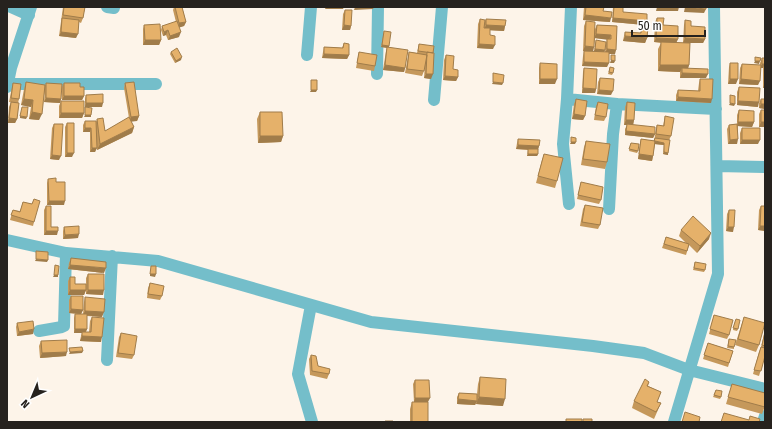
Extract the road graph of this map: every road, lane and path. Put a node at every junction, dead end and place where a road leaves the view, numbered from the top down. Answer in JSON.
{"nodes":[{"id":1,"x":11,"y":7,"type":"edge"},
{"id":2,"x":311,"y":7,"type":"edge"},
{"id":3,"x":378,"y":7,"type":"edge"},
{"id":4,"x":442,"y":7,"type":"edge"},
{"id":5,"x":571,"y":7,"type":"edge"},
{"id":6,"x":714,"y":7,"type":"edge"},
{"id":7,"x":30,"y":11,"type":"edge"},
{"id":8,"x":307,"y":55,"type":"dead end"},
{"id":9,"x":377,"y":74,"type":"dead end"},
{"id":10,"x":156,"y":84,"type":"dead end"},
{"id":11,"x":7,"y":85,"type":"edge"},
{"id":12,"x":567,"y":99,"type":"junction"},
{"id":13,"x":434,"y":100,"type":"dead end"},
{"id":14,"x":617,"y":104,"type":"junction"},
{"id":15,"x":716,"y":109,"type":"junction"},
{"id":16,"x":717,"y":166,"type":"junction"},
{"id":17,"x":765,"y":167,"type":"edge"},
{"id":18,"x":568,"y":204,"type":"dead end"},
{"id":19,"x":609,"y":209,"type":"dead end"},
{"id":20,"x":7,"y":240,"type":"edge"},
{"id":21,"x":66,"y":253,"type":"junction"},
{"id":22,"x":112,"y":256,"type":"junction"},
{"id":23,"x":311,"y":305,"type":"junction"},
{"id":24,"x":40,"y":331,"type":"dead end"},
{"id":25,"x":107,"y":360,"type":"dead end"},
{"id":26,"x":689,"y":370,"type":"junction"},
{"id":27,"x":765,"y":389,"type":"edge"},
{"id":28,"x":765,"y":416,"type":"edge"},
{"id":29,"x":312,"y":422,"type":"edge"},
{"id":30,"x":674,"y":422,"type":"edge"},
{"id":31,"x":763,"y":422,"type":"edge"}],
"edges":[{"from":1,"to":7,"type":"street"},
{"from":2,"to":8,"type":"street"},
{"from":3,"to":9,"type":"street"},
{"from":4,"to":13,"type":"street"},
{"from":5,"to":12,"type":"street"},
{"from":6,"to":15,"type":"street"},
{"from":7,"to":11,"type":"street"},
{"from":10,"to":11,"type":"street"},
{"from":12,"to":14,"type":"street"},
{"from":12,"to":18,"type":"street"},
{"from":14,"to":15,"type":"street"},
{"from":14,"to":19,"type":"street"},
{"from":15,"to":16,"type":"street"},
{"from":16,"to":17,"type":"street"},
{"from":16,"to":26,"type":"street"},
{"from":20,"to":21,"type":"street"},
{"from":21,"to":22,"type":"street"},
{"from":21,"to":24,"type":"street"},
{"from":22,"to":23,"type":"street"},
{"from":22,"to":25,"type":"street"},
{"from":23,"to":26,"type":"street"},
{"from":23,"to":29,"type":"street"},
{"from":26,"to":27,"type":"street"},
{"from":26,"to":30,"type":"street"},
{"from":28,"to":31,"type":"street"}]}
